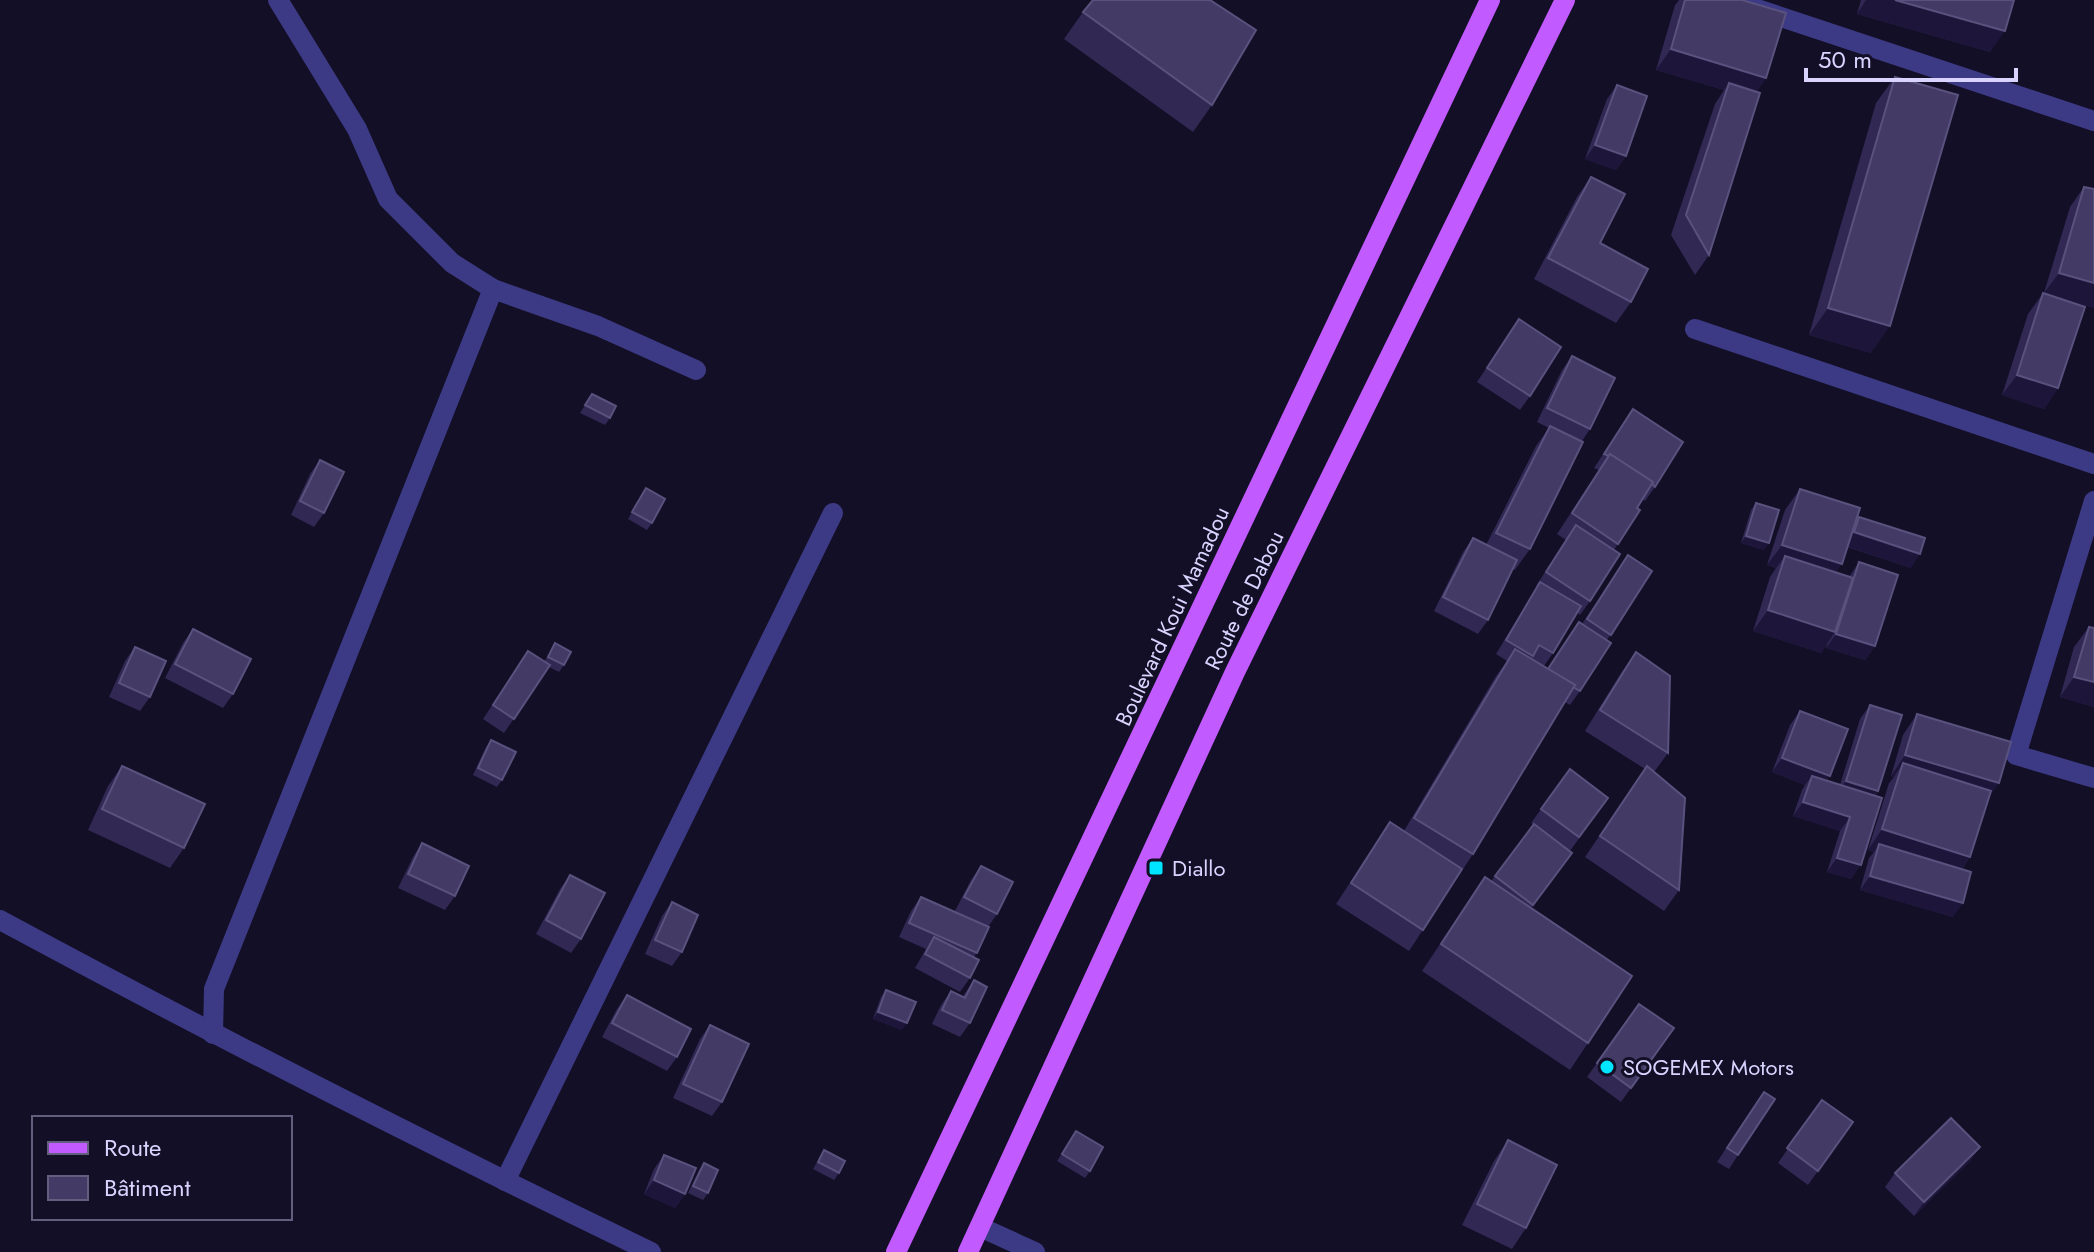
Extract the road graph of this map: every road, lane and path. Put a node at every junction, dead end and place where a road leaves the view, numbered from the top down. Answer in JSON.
{"nodes":[{"id":1,"x":278,"y":0,"type":"edge"},
{"id":2,"x":1490,"y":0,"type":"edge"},
{"id":3,"x":1565,"y":0,"type":"edge"},
{"id":4,"x":1730,"y":0,"type":"edge"},
{"id":5,"x":2094,"y":121,"type":"edge"},
{"id":6,"x":493,"y":289,"type":"junction"},
{"id":7,"x":1695,"y":329,"type":"dead end"},
{"id":8,"x":696,"y":370,"type":"dead end"},
{"id":9,"x":2094,"y":464,"type":"edge"},
{"id":10,"x":2094,"y":501,"type":"edge"},
{"id":11,"x":833,"y":513,"type":"dead end"},
{"id":12,"x":2094,"y":778,"type":"edge"},
{"id":13,"x":0,"y":920,"type":"edge"},
{"id":14,"x":213,"y":1034,"type":"junction"},
{"id":15,"x":505,"y":1181,"type":"junction"},
{"id":16,"x":980,"y":1227,"type":"junction"},
{"id":17,"x":651,"y":1252,"type":"edge"},
{"id":18,"x":896,"y":1252,"type":"edge"},
{"id":19,"x":968,"y":1252,"type":"edge"},
{"id":20,"x":1035,"y":1252,"type":"edge"}],
"edges":[{"from":1,"to":6,"type":"street"},
{"from":2,"to":18,"type":"main road","name":"Boulevard Koui Mamadou"},
{"from":3,"to":16,"type":"main road","name":"Route de Dabou"},
{"from":4,"to":5,"type":"street"},
{"from":6,"to":8,"type":"street"},
{"from":6,"to":14,"type":"street"},
{"from":7,"to":9,"type":"street"},
{"from":10,"to":12,"type":"street"},
{"from":11,"to":15,"type":"street"},
{"from":13,"to":14,"type":"street"},
{"from":14,"to":15,"type":"street"},
{"from":15,"to":17,"type":"street"},
{"from":16,"to":19,"type":"main road"},
{"from":16,"to":20,"type":"street"}]}
